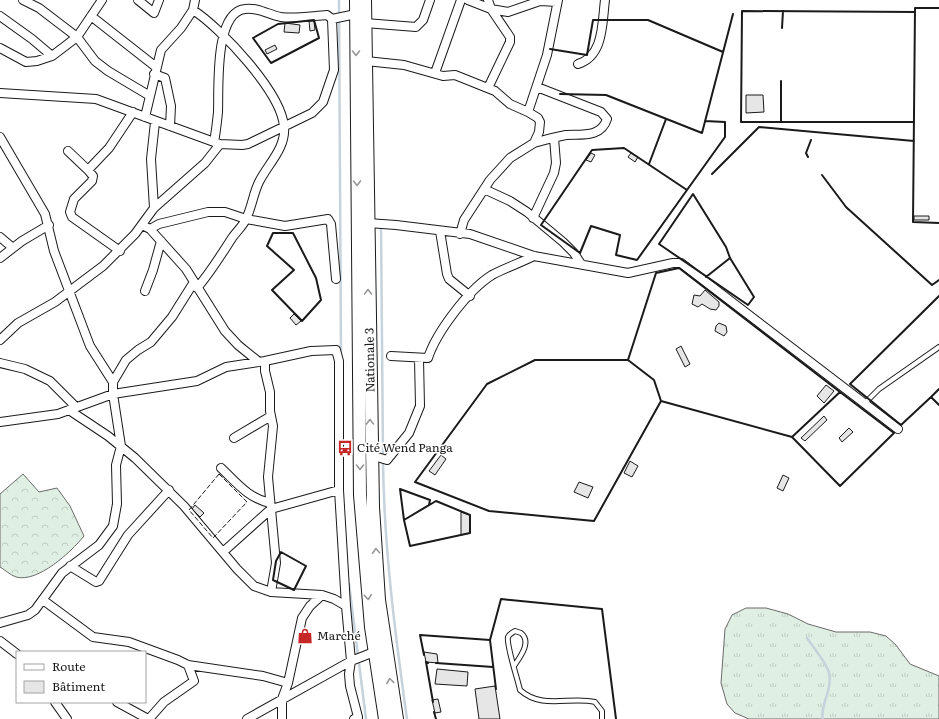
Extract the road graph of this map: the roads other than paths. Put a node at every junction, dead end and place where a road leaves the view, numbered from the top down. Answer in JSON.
{"nodes":[{"id":1,"x":23,"y":0,"type":"edge"},
{"id":2,"x":102,"y":0,"type":"edge"},
{"id":3,"x":138,"y":0,"type":"edge"},
{"id":4,"x":159,"y":0,"type":"edge"},
{"id":5,"x":195,"y":0,"type":"edge"},
{"id":6,"x":356,"y":0,"type":"edge"},
{"id":7,"x":366,"y":0,"type":"edge"},
{"id":8,"x":430,"y":0,"type":"edge"},
{"id":9,"x":461,"y":0,"type":"edge"},
{"id":10,"x":468,"y":0,"type":"edge"},
{"id":11,"x":488,"y":0,"type":"edge"},
{"id":12,"x":605,"y":0,"type":"edge"},
{"id":13,"x":557,"y":1,"type":"edge"},
{"id":14,"x":491,"y":9,"type":"junction"},
{"id":15,"x":193,"y":10,"type":"junction"},
{"id":16,"x":356,"y":14,"type":"junction"},
{"id":17,"x":0,"y":16,"type":"edge"},
{"id":18,"x":91,"y":16,"type":"junction"},
{"id":19,"x":332,"y":19,"type":"junction"},
{"id":20,"x":365,"y":23,"type":"junction"},
{"id":21,"x":223,"y":35,"type":"junction"},
{"id":22,"x":77,"y":37,"type":"junction"},
{"id":23,"x":0,"y":48,"type":"edge"},
{"id":24,"x":52,"y":56,"type":"junction"},
{"id":25,"x":366,"y":61,"type":"junction"},
{"id":26,"x":578,"y":64,"type":"dead end"},
{"id":27,"x":155,"y":70,"type":"junction"},
{"id":28,"x":435,"y":73,"type":"junction"},
{"id":29,"x":537,"y":87,"type":"junction"},
{"id":30,"x":488,"y":88,"type":"junction"},
{"id":31,"x":0,"y":93,"type":"edge"},
{"id":32,"x":150,"y":96,"type":"junction"},
{"id":33,"x":133,"y":112,"type":"junction"},
{"id":34,"x":528,"y":112,"type":"junction"},
{"id":35,"x":145,"y":117,"type":"junction"},
{"id":36,"x":156,"y":122,"type":"junction"},
{"id":37,"x":170,"y":126,"type":"junction"},
{"id":38,"x":284,"y":127,"type":"junction"},
{"id":39,"x":0,"y":137,"type":"edge"},
{"id":40,"x":554,"y":138,"type":"junction"},
{"id":41,"x":217,"y":143,"type":"junction"},
{"id":42,"x":534,"y":143,"type":"junction"},
{"id":43,"x":68,"y":151,"type":"dead end"},
{"id":44,"x":88,"y":170,"type":"junction"},
{"id":45,"x":484,"y":189,"type":"junction"},
{"id":46,"x":154,"y":208,"type":"junction"},
{"id":47,"x":532,"y":218,"type":"junction"},
{"id":48,"x":246,"y":220,"type":"junction"},
{"id":49,"x":368,"y":223,"type":"junction"},
{"id":50,"x":49,"y":225,"type":"junction"},
{"id":51,"x":146,"y":227,"type":"junction"},
{"id":52,"x":440,"y":231,"type":"junction"},
{"id":53,"x":460,"y":234,"type":"junction"},
{"id":54,"x":0,"y":237,"type":"edge"},
{"id":55,"x":160,"y":241,"type":"junction"},
{"id":56,"x":13,"y":248,"type":"junction"},
{"id":57,"x":120,"y":251,"type":"junction"},
{"id":58,"x":534,"y":256,"type":"junction"},
{"id":59,"x":0,"y":258,"type":"edge"},
{"id":60,"x":581,"y":264,"type":"junction"},
{"id":61,"x":336,"y":279,"type":"dead end"},
{"id":62,"x":196,"y":285,"type":"junction"},
{"id":63,"x":71,"y":291,"type":"junction"},
{"id":64,"x":145,"y":291,"type":"dead end"},
{"id":65,"x":470,"y":296,"type":"junction"},
{"id":66,"x":0,"y":340,"type":"edge"},
{"id":67,"x":939,"y":347,"type":"edge"},
{"id":68,"x":391,"y":356,"type":"dead end"},
{"id":69,"x":420,"y":359,"type":"junction"},
{"id":70,"x":262,"y":362,"type":"junction"},
{"id":71,"x":0,"y":363,"type":"edge"},
{"id":72,"x":113,"y":382,"type":"junction"},
{"id":73,"x":112,"y":394,"type":"junction"},
{"id":74,"x":865,"y":403,"type":"junction"},
{"id":75,"x":72,"y":408,"type":"junction"},
{"id":76,"x":271,"y":416,"type":"junction"},
{"id":77,"x":0,"y":422,"type":"edge"},
{"id":78,"x":898,"y":429,"type":"dead end"},
{"id":79,"x":234,"y":438,"type":"dead end"},
{"id":80,"x":121,"y":446,"type":"junction"},
{"id":81,"x":371,"y":455,"type":"junction"},
{"id":82,"x":221,"y":468,"type":"dead end"},
{"id":83,"x":169,"y":490,"type":"junction"},
{"id":84,"x":339,"y":490,"type":"junction"},
{"id":85,"x":271,"y":506,"type":"junction"},
{"id":86,"x":223,"y":552,"type":"junction"},
{"id":87,"x":70,"y":566,"type":"junction"},
{"id":88,"x":271,"y":592,"type":"junction"},
{"id":89,"x":322,"y":595,"type":"junction"},
{"id":90,"x":43,"y":600,"type":"junction"},
{"id":91,"x":346,"y":606,"type":"junction"},
{"id":92,"x":0,"y":623,"type":"edge"},
{"id":93,"x":1,"y":646,"type":"edge"},
{"id":94,"x":380,"y":649,"type":"junction"},
{"id":95,"x":16,"y":654,"type":"edge"},
{"id":96,"x":350,"y":661,"type":"junction"},
{"id":97,"x":188,"y":665,"type":"junction"},
{"id":98,"x":514,"y":666,"type":"junction"},
{"id":99,"x":288,"y":683,"type":"junction"},
{"id":100,"x":282,"y":699,"type":"junction"},
{"id":101,"x":56,"y":703,"type":"edge"},
{"id":102,"x":119,"y":703,"type":"edge"},
{"id":103,"x":357,"y":718,"type":"edge"},
{"id":104,"x":67,"y":719,"type":"edge"},
{"id":105,"x":149,"y":719,"type":"edge"},
{"id":106,"x":247,"y":719,"type":"edge"},
{"id":107,"x":282,"y":719,"type":"edge"},
{"id":108,"x":385,"y":719,"type":"edge"},
{"id":109,"x":397,"y":719,"type":"edge"},
{"id":110,"x":602,"y":719,"type":"edge"}],
"edges":[{"from":1,"to":22,"type":"street"},
{"from":2,"to":18,"type":"street"},
{"from":3,"to":4,"type":"street"},
{"from":5,"to":15,"type":"street"},
{"from":6,"to":16,"type":"main road","name":"Nationale 3"},
{"from":7,"to":20,"type":"main road","name":"Nationale 3"},
{"from":8,"to":20,"type":"street"},
{"from":9,"to":28,"type":"street"},
{"from":10,"to":14,"type":"street"},
{"from":11,"to":14,"type":"street"},
{"from":12,"to":26,"type":"street"},
{"from":13,"to":14,"type":"street"},
{"from":13,"to":29,"type":"street"},
{"from":14,"to":30,"type":"street"},
{"from":15,"to":21,"type":"street"},
{"from":15,"to":27,"type":"street"},
{"from":16,"to":19,"type":"street"},
{"from":16,"to":94,"type":"main road","name":"Nationale 3","one_way":true},
{"from":17,"to":24,"type":"street"},
{"from":18,"to":22,"type":"street"},
{"from":18,"to":27,"type":"street"},
{"from":19,"to":21,"type":"street"},
{"from":19,"to":38,"type":"street"},
{"from":20,"to":25,"type":"main road","name":"Nationale 3"},
{"from":21,"to":38,"type":"street"},
{"from":21,"to":41,"type":"street"},
{"from":22,"to":24,"type":"street"},
{"from":22,"to":32,"type":"street"},
{"from":23,"to":24,"type":"street"},
{"from":25,"to":28,"type":"street"},
{"from":25,"to":49,"type":"main road","name":"Nationale 3"},
{"from":27,"to":32,"type":"street"},
{"from":27,"to":37,"type":"street"},
{"from":28,"to":30,"type":"street"},
{"from":29,"to":34,"type":"street"},
{"from":29,"to":40,"type":"street"},
{"from":30,"to":34,"type":"street"},
{"from":31,"to":33,"type":"street"},
{"from":32,"to":35,"type":"street"},
{"from":33,"to":35,"type":"street"},
{"from":33,"to":44,"type":"street"},
{"from":34,"to":42,"type":"street"},
{"from":35,"to":36,"type":"street"},
{"from":36,"to":37,"type":"street"},
{"from":36,"to":46,"type":"street"},
{"from":37,"to":41,"type":"street"},
{"from":38,"to":41,"type":"street"},
{"from":38,"to":48,"type":"street"},
{"from":39,"to":50,"type":"street"},
{"from":40,"to":42,"type":"street"},
{"from":40,"to":47,"type":"street"},
{"from":41,"to":46,"type":"street"},
{"from":42,"to":45,"type":"street"},
{"from":43,"to":44,"type":"street"},
{"from":44,"to":57,"type":"street"},
{"from":45,"to":47,"type":"street"},
{"from":45,"to":53,"type":"street"},
{"from":46,"to":51,"type":"street"},
{"from":47,"to":60,"type":"street"},
{"from":48,"to":51,"type":"street"},
{"from":48,"to":61,"type":"street"},
{"from":48,"to":62,"type":"street"},
{"from":49,"to":52,"type":"street"},
{"from":81,"to":49,"type":"main road","name":"Nationale 3","one_way":true},
{"from":50,"to":56,"type":"street"},
{"from":50,"to":63,"type":"street"},
{"from":51,"to":55,"type":"street"},
{"from":51,"to":57,"type":"street"},
{"from":52,"to":53,"type":"street"},
{"from":52,"to":65,"type":"street"},
{"from":53,"to":58,"type":"street"},
{"from":54,"to":56,"type":"street"},
{"from":55,"to":62,"type":"street"},
{"from":55,"to":64,"type":"street"},
{"from":56,"to":59,"type":"street"},
{"from":57,"to":63,"type":"street"},
{"from":58,"to":60,"type":"street"},
{"from":58,"to":65,"type":"street"},
{"from":60,"to":74,"type":"street"},
{"from":62,"to":70,"type":"street"},
{"from":62,"to":72,"type":"street"},
{"from":63,"to":66,"type":"street"},
{"from":63,"to":72,"type":"street"},
{"from":65,"to":69,"type":"street"},
{"from":67,"to":74,"type":"lane"},
{"from":68,"to":69,"type":"street"},
{"from":69,"to":81,"type":"street"},
{"from":70,"to":73,"type":"street"},
{"from":70,"to":76,"type":"street"},
{"from":70,"to":84,"type":"street"},
{"from":71,"to":75,"type":"street"},
{"from":72,"to":73,"type":"street"},
{"from":73,"to":75,"type":"street"},
{"from":73,"to":80,"type":"street"},
{"from":74,"to":78,"type":"street"},
{"from":75,"to":77,"type":"street"},
{"from":75,"to":80,"type":"street"},
{"from":76,"to":79,"type":"street"},
{"from":76,"to":85,"type":"street"},
{"from":80,"to":83,"type":"street"},
{"from":80,"to":87,"type":"street"},
{"from":94,"to":81,"type":"main road","name":"Nationale 3","one_way":true},
{"from":82,"to":85,"type":"street"},
{"from":83,"to":86,"type":"street"},
{"from":83,"to":87,"type":"street"},
{"from":84,"to":85,"type":"street"},
{"from":84,"to":91,"type":"street"},
{"from":85,"to":86,"type":"street"},
{"from":85,"to":88,"type":"street"},
{"from":86,"to":88,"type":"street"},
{"from":87,"to":90,"type":"street"},
{"from":88,"to":89,"type":"street"},
{"from":89,"to":91,"type":"street"},
{"from":89,"to":99,"type":"street"},
{"from":90,"to":92,"type":"street"},
{"from":90,"to":97,"type":"street"},
{"from":91,"to":96,"type":"street"},
{"from":93,"to":95,"type":"street"},
{"from":94,"to":96,"type":"street"},
{"from":94,"to":108,"type":"main road","name":"Nationale 3"},
{"from":109,"to":94,"type":"main road","name":"Nationale 3","one_way":true},
{"from":96,"to":100,"type":"street"},
{"from":96,"to":103,"type":"street"},
{"from":97,"to":99,"type":"street"},
{"from":97,"to":105,"type":"street"},
{"from":98,"to":98,"type":"lane"},
{"from":98,"to":110,"type":"lane"},
{"from":99,"to":100,"type":"street"},
{"from":100,"to":106,"type":"street"},
{"from":100,"to":107,"type":"street"},
{"from":101,"to":104,"type":"street"},
{"from":102,"to":105,"type":"street"}]}
